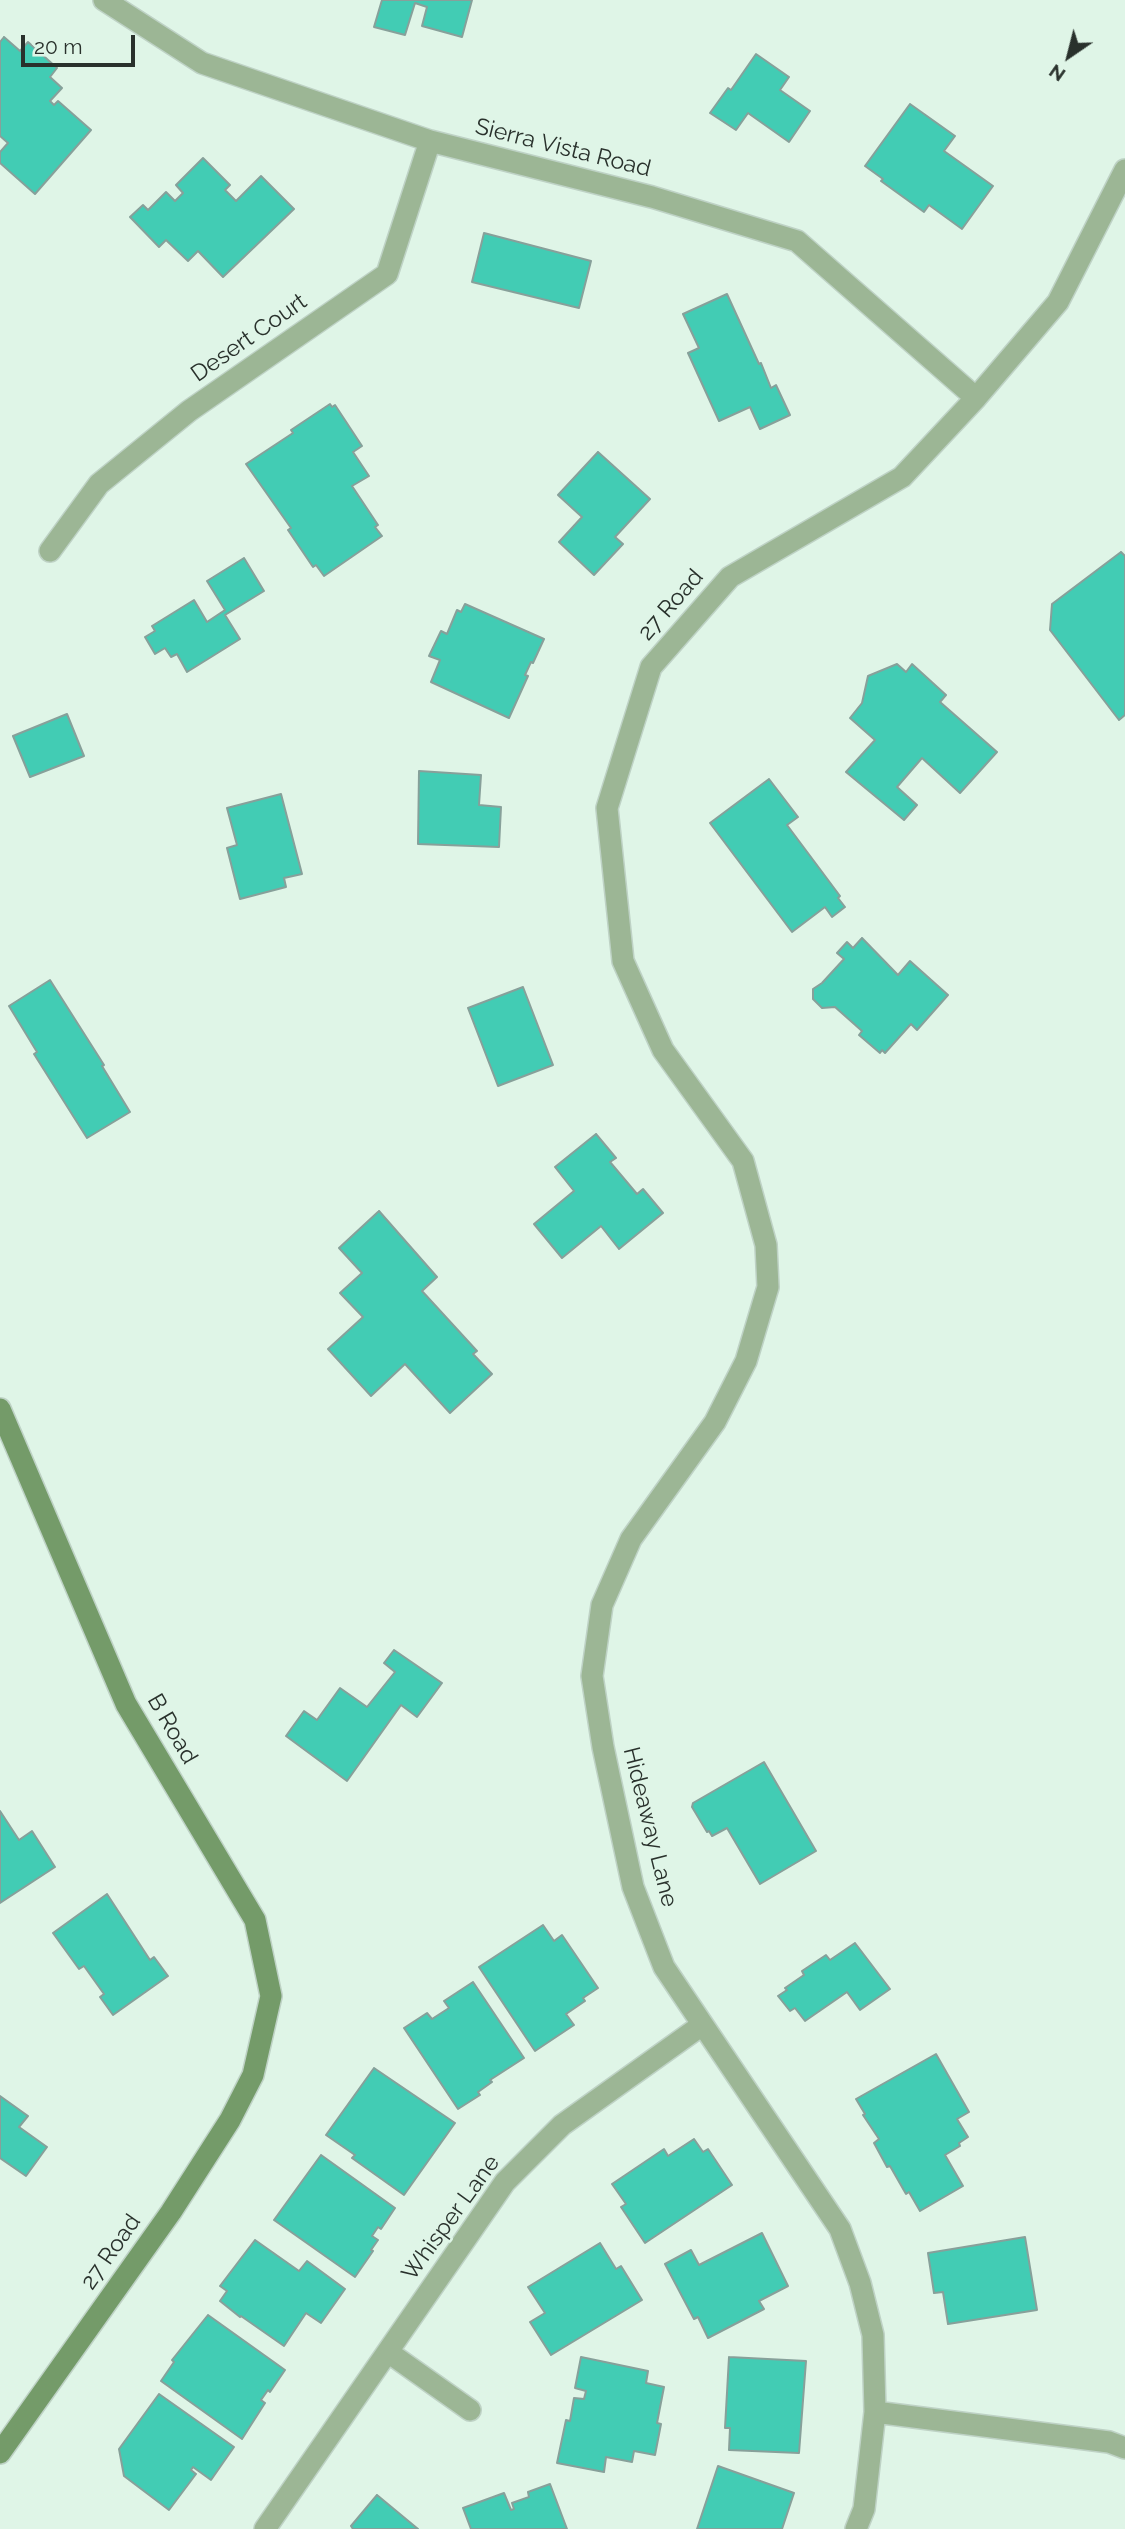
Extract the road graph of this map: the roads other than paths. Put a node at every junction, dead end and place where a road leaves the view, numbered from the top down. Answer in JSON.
{"nodes":[{"id":1,"x":104,"y":0,"type":"edge"},
{"id":2,"x":430,"y":141,"type":"junction"},
{"id":3,"x":1125,"y":170,"type":"edge"},
{"id":4,"x":976,"y":398,"type":"junction"},
{"id":5,"x":51,"y":551,"type":"dead end"},
{"id":6,"x":766,"y":1245,"type":"joint"},
{"id":7,"x":0,"y":1409,"type":"edge"},
{"id":8,"x":702,"y":2025,"type":"junction"},
{"id":9,"x":253,"y":2075,"type":"joint"},
{"id":10,"x":388,"y":2351,"type":"junction"},
{"id":11,"x":470,"y":2410,"type":"dead end"},
{"id":12,"x":875,"y":2412,"type":"junction"},
{"id":13,"x":1125,"y":2448,"type":"edge"},
{"id":14,"x":0,"y":2453,"type":"edge"},
{"id":15,"x":265,"y":2529,"type":"edge"},
{"id":16,"x":856,"y":2529,"type":"edge"}],
"edges":[{"from":1,"to":2,"type":"street","name":"Sierra Vista Road"},
{"from":2,"to":4,"type":"street","name":"Sierra Vista Road"},
{"from":2,"to":5,"type":"street","name":"Desert Court"},
{"from":3,"to":4,"type":"street","name":"27 Road"},
{"from":4,"to":6,"type":"street","name":"27 Road"},
{"from":6,"to":8,"type":"street","name":"Hideaway Lane"},
{"from":7,"to":9,"type":"street","name":"B Road"},
{"from":8,"to":10,"type":"street","name":"Whisper Lane"},
{"from":8,"to":12,"type":"street","name":"Hideaway Lane"},
{"from":9,"to":14,"type":"street","name":"27 Road"},
{"from":10,"to":11,"type":"street"},
{"from":10,"to":15,"type":"street","name":"Whisper Lane"},
{"from":12,"to":13,"type":"street"},
{"from":12,"to":16,"type":"street","name":"Hideaway Lane"}]}
